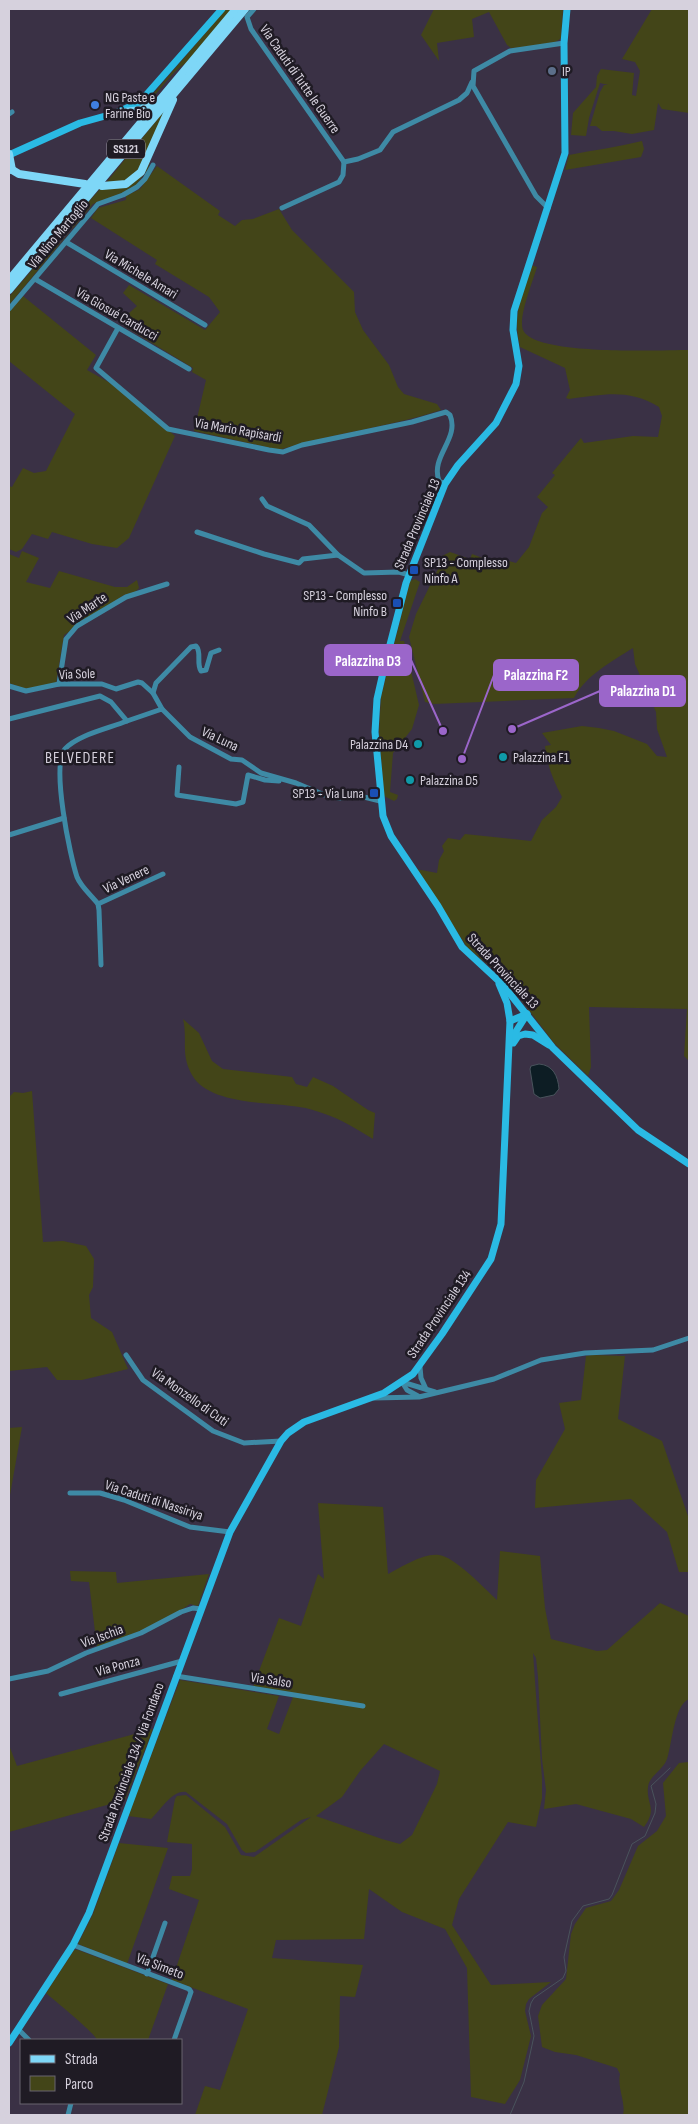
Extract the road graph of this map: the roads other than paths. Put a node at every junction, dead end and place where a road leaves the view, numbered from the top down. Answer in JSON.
{"nodes":[{"id":1,"x":222,"y":9,"type":"edge"},
{"id":2,"x":236,"y":9,"type":"edge"},
{"id":3,"x":245,"y":9,"type":"edge"},
{"id":4,"x":254,"y":9,"type":"edge"},
{"id":5,"x":567,"y":9,"type":"edge"},
{"id":6,"x":564,"y":43,"type":"junction"},
{"id":7,"x":194,"y":69,"type":"junction"},
{"id":8,"x":472,"y":81,"type":"junction"},
{"id":9,"x":166,"y":92,"type":"junction"},
{"id":10,"x":116,"y":113,"type":"junction"},
{"id":11,"x":9,"y":153,"type":"edge"},
{"id":12,"x":344,"y":162,"type":"junction"},
{"id":13,"x":153,"y":165,"type":"dead end"},
{"id":14,"x":10,"y":169,"type":"edge"},
{"id":15,"x":85,"y":184,"type":"dead end"},
{"id":16,"x":102,"y":186,"type":"dead end"},
{"id":17,"x":282,"y":208,"type":"dead end"},
{"id":18,"x":548,"y":209,"type":"junction"},
{"id":19,"x":66,"y":242,"type":"junction"},
{"id":20,"x":34,"y":279,"type":"junction"},
{"id":21,"x":9,"y":280,"type":"edge"},
{"id":22,"x":9,"y":290,"type":"edge"},
{"id":23,"x":9,"y":309,"type":"edge"},
{"id":24,"x":205,"y":325,"type":"dead end"},
{"id":25,"x":118,"y":328,"type":"junction"},
{"id":26,"x":189,"y":369,"type":"dead end"},
{"id":27,"x":445,"y":484,"type":"junction"},
{"id":28,"x":262,"y":499,"type":"dead end"},
{"id":29,"x":197,"y":532,"type":"dead end"},
{"id":30,"x":338,"y":555,"type":"junction"},
{"id":31,"x":409,"y":575,"type":"junction"},
{"id":32,"x":167,"y":584,"type":"dead end"},
{"id":33,"x":219,"y":650,"type":"dead end"},
{"id":34,"x":59,"y":684,"type":"junction"},
{"id":35,"x":9,"y":686,"type":"edge"},
{"id":36,"x":153,"y":693,"type":"junction"},
{"id":37,"x":162,"y":708,"type":"junction"},
{"id":38,"x":9,"y":719,"type":"edge"},
{"id":39,"x":128,"y":721,"type":"junction"},
{"id":40,"x":179,"y":766,"type":"dead end"},
{"id":41,"x":284,"y":780,"type":"junction"},
{"id":42,"x":380,"y":802,"type":"junction"},
{"id":43,"x":64,"y":818,"type":"junction"},
{"id":44,"x":9,"y":835,"type":"edge"},
{"id":45,"x":163,"y":874,"type":"dead end"},
{"id":46,"x":98,"y":904,"type":"junction"},
{"id":47,"x":101,"y":965,"type":"dead end"},
{"id":48,"x":496,"y":977,"type":"junction"},
{"id":49,"x":527,"y":1014,"type":"junction"},
{"id":50,"x":510,"y":1021,"type":"junction"},
{"id":51,"x":512,"y":1044,"type":"junction"},
{"id":52,"x":553,"y":1048,"type":"junction"},
{"id":53,"x":508,"y":1076,"type":"junction"},
{"id":54,"x":689,"y":1164,"type":"edge"},
{"id":55,"x":689,"y":1338,"type":"edge"},
{"id":56,"x":126,"y":1355,"type":"dead end"},
{"id":57,"x":420,"y":1367,"type":"junction"},
{"id":58,"x":402,"y":1382,"type":"junction"},
{"id":59,"x":426,"y":1390,"type":"junction"},
{"id":60,"x":438,"y":1393,"type":"junction"},
{"id":61,"x":419,"y":1397,"type":"junction"},
{"id":62,"x":371,"y":1398,"type":"junction"},
{"id":63,"x":281,"y":1441,"type":"junction"},
{"id":64,"x":70,"y":1493,"type":"dead end"},
{"id":65,"x":230,"y":1532,"type":"junction"},
{"id":66,"x":201,"y":1609,"type":"junction"},
{"id":67,"x":182,"y":1661,"type":"junction"},
{"id":68,"x":176,"y":1676,"type":"junction"},
{"id":69,"x":9,"y":1679,"type":"edge"},
{"id":70,"x":61,"y":1694,"type":"dead end"},
{"id":71,"x":363,"y":1706,"type":"dead end"},
{"id":72,"x":165,"y":1922,"type":"dead end"},
{"id":73,"x":72,"y":1946,"type":"junction"},
{"id":74,"x":147,"y":1974,"type":"junction"},
{"id":75,"x":18,"y":2029,"type":"junction"},
{"id":76,"x":28,"y":2039,"type":"edge"},
{"id":77,"x":174,"y":2039,"type":"edge"},
{"id":78,"x":9,"y":2043,"type":"edge"}],
"edges":[{"from":1,"to":10,"type":"main road"},
{"from":2,"to":9,"type":"main road","number":"SS121"},
{"from":3,"to":7,"type":"main road","number":"SS121"},
{"from":4,"to":12,"type":"street","name":"Via Caduti di Tutte le Guerre"},
{"from":5,"to":6,"type":"main road","name":"Strada Provinciale 13"},
{"from":6,"to":8,"type":"street"},
{"from":6,"to":18,"type":"main road","name":"Strada Provinciale 13"},
{"from":7,"to":16,"type":"main road"},
{"from":7,"to":22,"type":"main road","number":"SS121"},
{"from":8,"to":12,"type":"street"},
{"from":8,"to":18,"type":"street"},
{"from":9,"to":10,"type":"main road"},
{"from":9,"to":21,"type":"main road","number":"SS121"},
{"from":10,"to":11,"type":"main road"},
{"from":11,"to":14,"type":"main road"},
{"from":12,"to":17,"type":"street"},
{"from":13,"to":19,"type":"street","name":"Via Nino Martoglio"},
{"from":14,"to":15,"type":"main road"},
{"from":18,"to":27,"type":"main road","name":"Strada Provinciale 13"},
{"from":19,"to":20,"type":"street","name":"Via Nino Martoglio"},
{"from":19,"to":24,"type":"street","name":"Via Michele Amari"},
{"from":20,"to":23,"type":"street","name":"Via Nino Martoglio"},
{"from":20,"to":25,"type":"street","name":"Via Giosué Carducci"},
{"from":25,"to":26,"type":"street","name":"Via Giosué Carducci"},
{"from":25,"to":27,"type":"street","name":"Via Mario Rapisardi"},
{"from":27,"to":31,"type":"main road","name":"Strada Provinciale 13"},
{"from":28,"to":30,"type":"street"},
{"from":29,"to":30,"type":"street"},
{"from":30,"to":31,"type":"street"},
{"from":31,"to":42,"type":"main road","name":"Strada Provinciale 13"},
{"from":32,"to":34,"type":"street","name":"Via Marte"},
{"from":33,"to":36,"type":"street"},
{"from":34,"to":35,"type":"street","name":"Via Sole"},
{"from":34,"to":36,"type":"street","name":"Via Sole"},
{"from":36,"to":37,"type":"street"},
{"from":37,"to":39,"type":"street"},
{"from":37,"to":41,"type":"street","name":"Via Luna"},
{"from":38,"to":39,"type":"street"},
{"from":39,"to":43,"type":"street"},
{"from":40,"to":41,"type":"street"},
{"from":41,"to":42,"type":"street","name":"Via Luna"},
{"from":42,"to":48,"type":"main road","name":"Strada Provinciale 13"},
{"from":43,"to":44,"type":"street"},
{"from":43,"to":46,"type":"street"},
{"from":45,"to":46,"type":"street","name":"Via Venere"},
{"from":46,"to":47,"type":"street"},
{"from":48,"to":49,"type":"main road","name":"Strada Provinciale 13"},
{"from":48,"to":50,"type":"main road"},
{"from":49,"to":50,"type":"main road"},
{"from":49,"to":51,"type":"main road"},
{"from":49,"to":52,"type":"main road","name":"Strada Provinciale 13"},
{"from":50,"to":53,"type":"main road"},
{"from":51,"to":52,"type":"main road"},
{"from":51,"to":53,"type":"main road"},
{"from":52,"to":54,"type":"main road","name":"Strada Provinciale 13"},
{"from":53,"to":57,"type":"main road","name":"Strada Provinciale 134"},
{"from":55,"to":60,"type":"street"},
{"from":56,"to":63,"type":"street","name":"Via Monzello di Cuti"},
{"from":57,"to":58,"type":"main road","name":"Strada Provinciale 134"},
{"from":57,"to":59,"type":"street"},
{"from":58,"to":59,"type":"street"},
{"from":58,"to":61,"type":"street"},
{"from":58,"to":62,"type":"main road","name":"Strada Provinciale 134"},
{"from":59,"to":60,"type":"street"},
{"from":60,"to":61,"type":"street"},
{"from":61,"to":62,"type":"street"},
{"from":62,"to":63,"type":"main road","name":"Strada Provinciale 134"},
{"from":63,"to":65,"type":"main road","name":"Strada Provinciale 134"},
{"from":64,"to":65,"type":"street","name":"Via Caduti di Nassiriya"},
{"from":65,"to":66,"type":"main road","name":"Strada Provinciale 134 / Via Fondaco"},
{"from":66,"to":67,"type":"main road","name":"Strada Provinciale 134 / Via Fondaco"},
{"from":66,"to":69,"type":"street","name":"Via Ischia"},
{"from":67,"to":68,"type":"main road","name":"Strada Provinciale 134 / Via Fondaco"},
{"from":67,"to":70,"type":"street","name":"Via Ponza"},
{"from":68,"to":71,"type":"street","name":"Via Salso"},
{"from":68,"to":73,"type":"main road","name":"Strada Provinciale 134 / Via Fondaco"},
{"from":72,"to":74,"type":"street"},
{"from":73,"to":74,"type":"street","name":"Via Simeto"},
{"from":73,"to":75,"type":"main road","name":"Strada Provinciale 134 / Via Fondaco"},
{"from":74,"to":77,"type":"street","name":"Via Simeto"},
{"from":75,"to":76,"type":"street"},
{"from":75,"to":78,"type":"main road","name":"Strada Provinciale 134 / Via Fondaco"}]}
